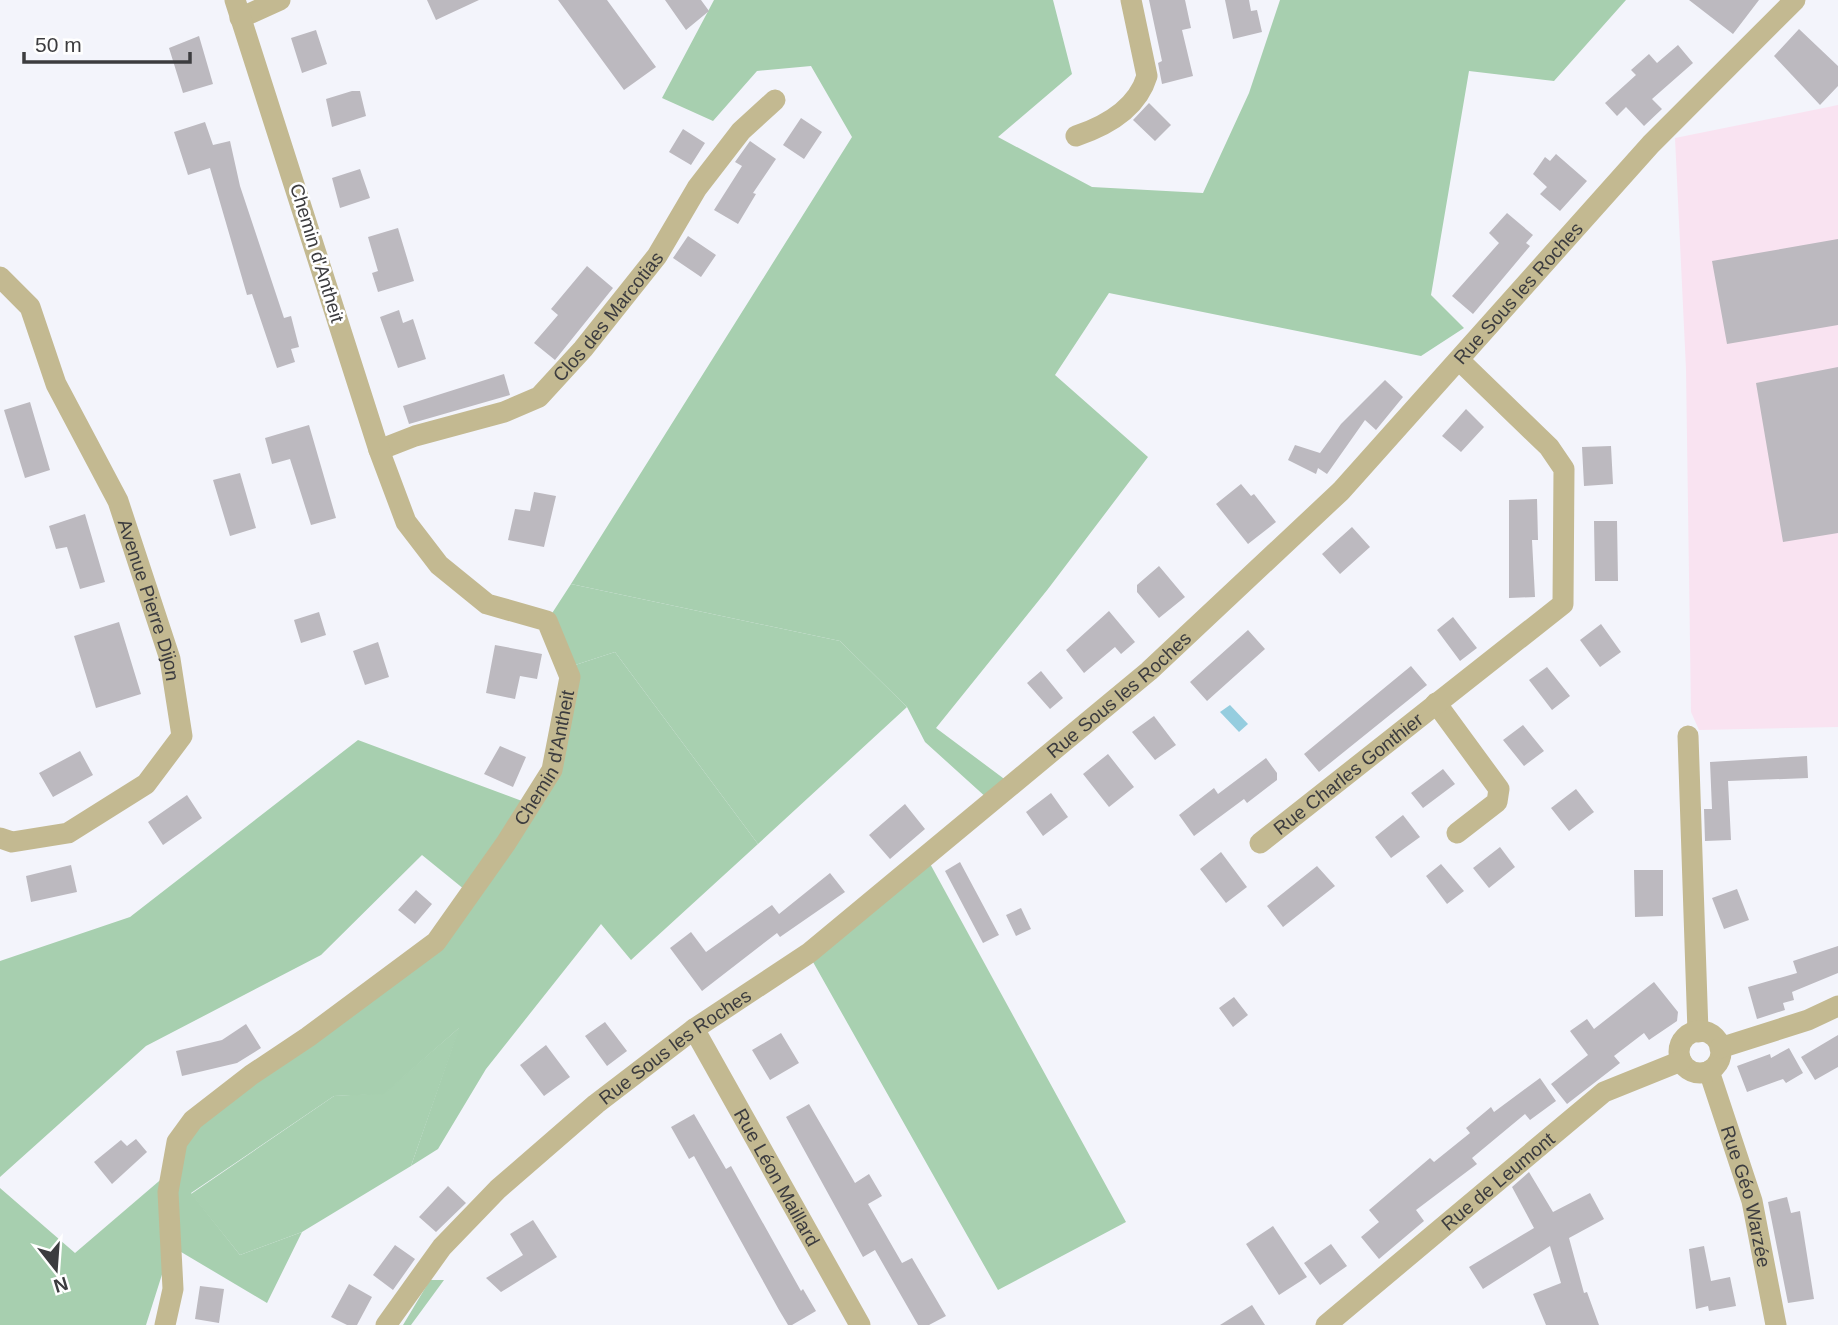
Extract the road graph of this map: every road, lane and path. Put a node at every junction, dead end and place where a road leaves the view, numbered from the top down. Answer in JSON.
{"nodes":[{"id":1,"x":279,"y":0,"type":"edge"},
{"id":2,"x":1131,"y":0,"type":"edge"},
{"id":3,"x":1795,"y":0,"type":"edge"},
{"id":4,"x":237,"y":9,"type":"edge"},
{"id":5,"x":775,"y":100,"type":"dead end"},
{"id":6,"x":1076,"y":136,"type":"dead end"},
{"id":7,"x":0,"y":277,"type":"edge"},
{"id":8,"x":1460,"y":361,"type":"junction"},
{"id":9,"x":379,"y":450,"type":"junction"},
{"id":10,"x":1436,"y":703,"type":"junction"},
{"id":11,"x":1688,"y":736,"type":"dead end"},
{"id":12,"x":1457,"y":833,"type":"dead end"},
{"id":13,"x":0,"y":838,"type":"edge"},
{"id":14,"x":1260,"y":843,"type":"dead end"},
{"id":15,"x":1838,"y":1006,"type":"edge"},
{"id":16,"x":694,"y":1029,"type":"junction"},
{"id":17,"x":1698,"y":1032,"type":"junction"},
{"id":18,"x":1720,"y":1048,"type":"junction"},
{"id":19,"x":1682,"y":1061,"type":"junction"},
{"id":20,"x":1709,"y":1071,"type":"junction"},
{"id":21,"x":165,"y":1325,"type":"edge"},
{"id":22,"x":386,"y":1325,"type":"edge"},
{"id":23,"x":860,"y":1325,"type":"edge"},
{"id":24,"x":1326,"y":1325,"type":"edge"},
{"id":25,"x":1776,"y":1325,"type":"edge"}],
"edges":[{"from":1,"to":4,"type":"street"},
{"from":2,"to":6,"type":"street"},
{"from":3,"to":8,"type":"street","name":"Rue Sous les Roches"},
{"from":4,"to":9,"type":"street","name":"Chemin d'Antheit"},
{"from":5,"to":9,"type":"street","name":"Clos des Marcotias"},
{"from":7,"to":13,"type":"street","name":"Avenue Pierre Dijon"},
{"from":8,"to":10,"type":"street","name":"Rue Charles Gonthier"},
{"from":8,"to":16,"type":"street","name":"Rue Sous les Roches"},
{"from":9,"to":21,"type":"street","name":"Chemin d'Antheit"},
{"from":10,"to":12,"type":"street","name":"Rue Charles Gonthier"},
{"from":10,"to":14,"type":"street","name":"Rue Charles Gonthier"},
{"from":11,"to":17,"type":"street"},
{"from":15,"to":18,"type":"street"},
{"from":16,"to":22,"type":"street","name":"Rue Sous les Roches"},
{"from":16,"to":23,"type":"street","name":"Rue Léon Maillard"},
{"from":17,"to":18,"type":"street"},
{"from":17,"to":19,"type":"street"},
{"from":18,"to":20,"type":"street"},
{"from":19,"to":20,"type":"street"},
{"from":19,"to":24,"type":"street","name":"Rue de Leumont"},
{"from":20,"to":25,"type":"street","name":"Rue Géo Warzée"}]}
